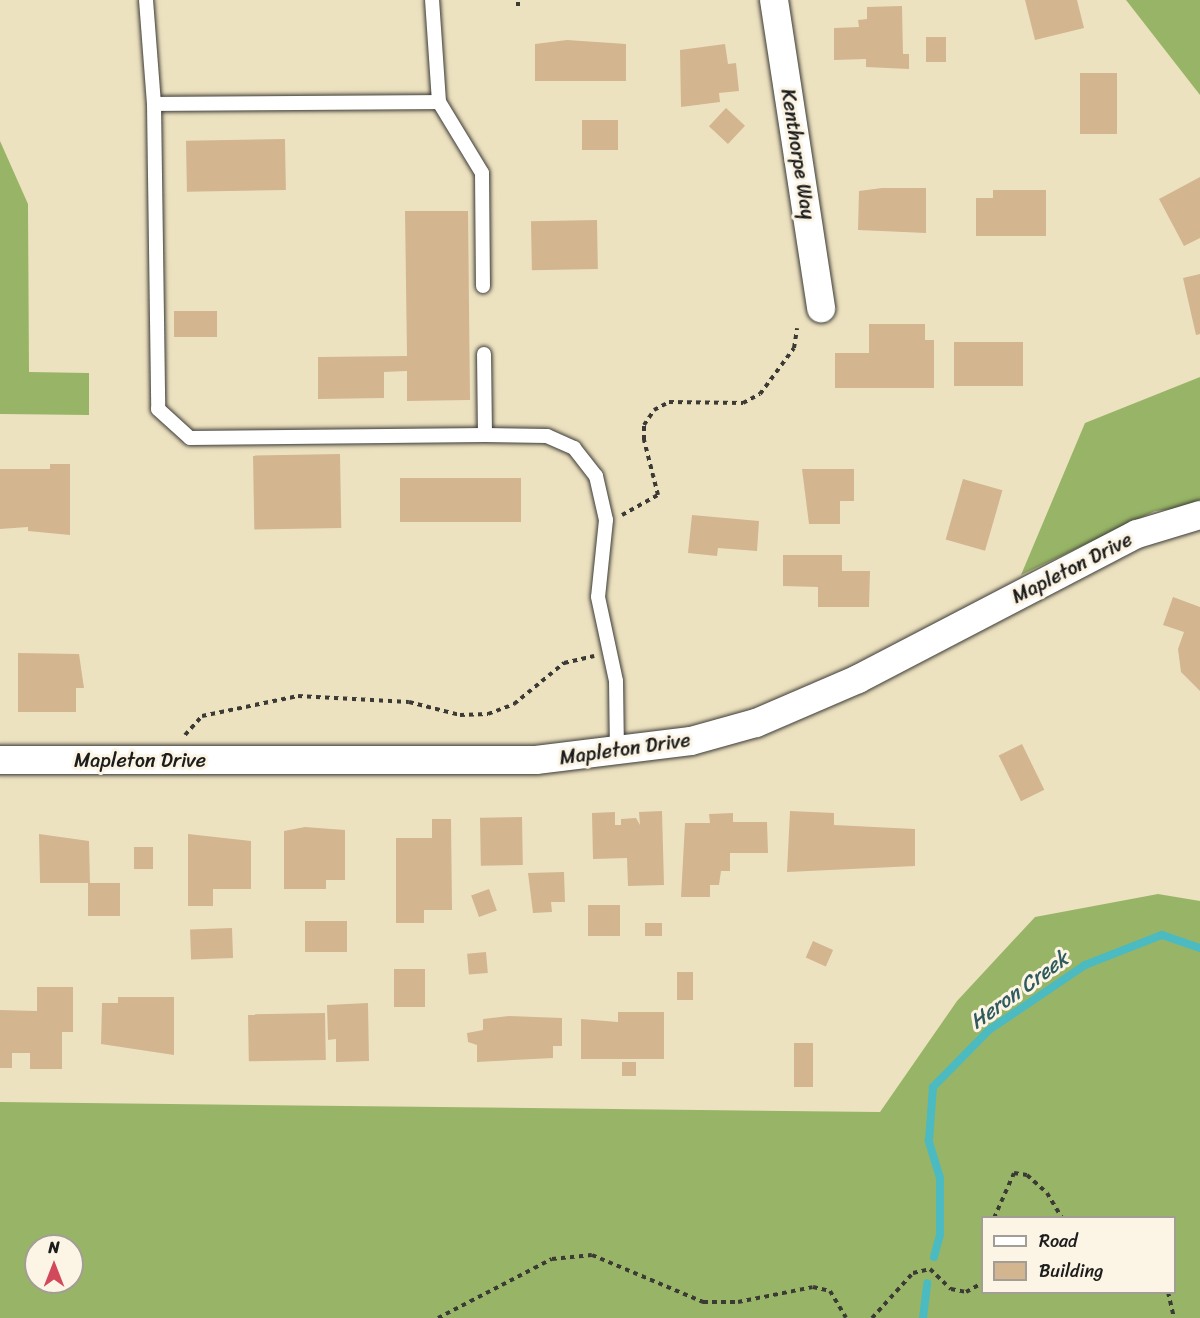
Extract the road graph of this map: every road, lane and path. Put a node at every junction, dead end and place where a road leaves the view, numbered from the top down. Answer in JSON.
{"nodes":[{"id":1,"x":146,"y":0,"type":"edge"},
{"id":2,"x":432,"y":0,"type":"edge"},
{"id":3,"x":518,"y":0,"type":"edge"},
{"id":4,"x":774,"y":0,"type":"edge"},
{"id":5,"x":518,"y":6,"type":"dead end"},
{"id":6,"x":439,"y":102,"type":"junction"},
{"id":7,"x":154,"y":104,"type":"junction"},
{"id":8,"x":483,"y":286,"type":"dead end"},
{"id":9,"x":821,"y":308,"type":"dead end"},
{"id":10,"x":797,"y":328,"type":"dead end"},
{"id":11,"x":484,"y":354,"type":"dead end"},
{"id":12,"x":485,"y":435,"type":"junction"},
{"id":13,"x":1200,"y":515,"type":"edge"},
{"id":14,"x":606,"y":522,"type":"junction"},
{"id":15,"x":611,"y":655,"type":"junction"},
{"id":16,"x":184,"y":742,"type":"dead end"},
{"id":17,"x":617,"y":753,"type":"junction"},
{"id":18,"x":0,"y":760,"type":"edge"},
{"id":19,"x":995,"y":1216,"type":"edge"},
{"id":20,"x":1061,"y":1216,"type":"edge"},
{"id":21,"x":981,"y":1284,"type":"edge"},
{"id":22,"x":1168,"y":1294,"type":"edge"},
{"id":23,"x":447,"y":1316,"type":"edge"},
{"id":24,"x":438,"y":1318,"type":"edge"},
{"id":25,"x":846,"y":1318,"type":"edge"},
{"id":26,"x":872,"y":1318,"type":"edge"},
{"id":27,"x":1174,"y":1318,"type":"edge"}],
"edges":[{"from":1,"to":7,"type":"lane"},
{"from":2,"to":6,"type":"lane"},
{"from":3,"to":5,"type":"path"},
{"from":4,"to":9,"type":"street","name":"Kenthorpe Way"},
{"from":6,"to":7,"type":"lane"},
{"from":6,"to":8,"type":"lane"},
{"from":7,"to":12,"type":"lane"},
{"from":10,"to":14,"type":"path"},
{"from":11,"to":12,"type":"lane"},
{"from":12,"to":14,"type":"lane"},
{"from":13,"to":17,"type":"street","name":"Mapleton Drive"},
{"from":14,"to":15,"type":"lane"},
{"from":15,"to":16,"type":"path"},
{"from":15,"to":17,"type":"lane"},
{"from":17,"to":18,"type":"street","name":"Mapleton Drive"},
{"from":19,"to":20,"type":"path"},
{"from":21,"to":26,"type":"path"},
{"from":22,"to":27,"type":"path"},
{"from":23,"to":24,"type":"path"},
{"from":23,"to":25,"type":"path"}]}
